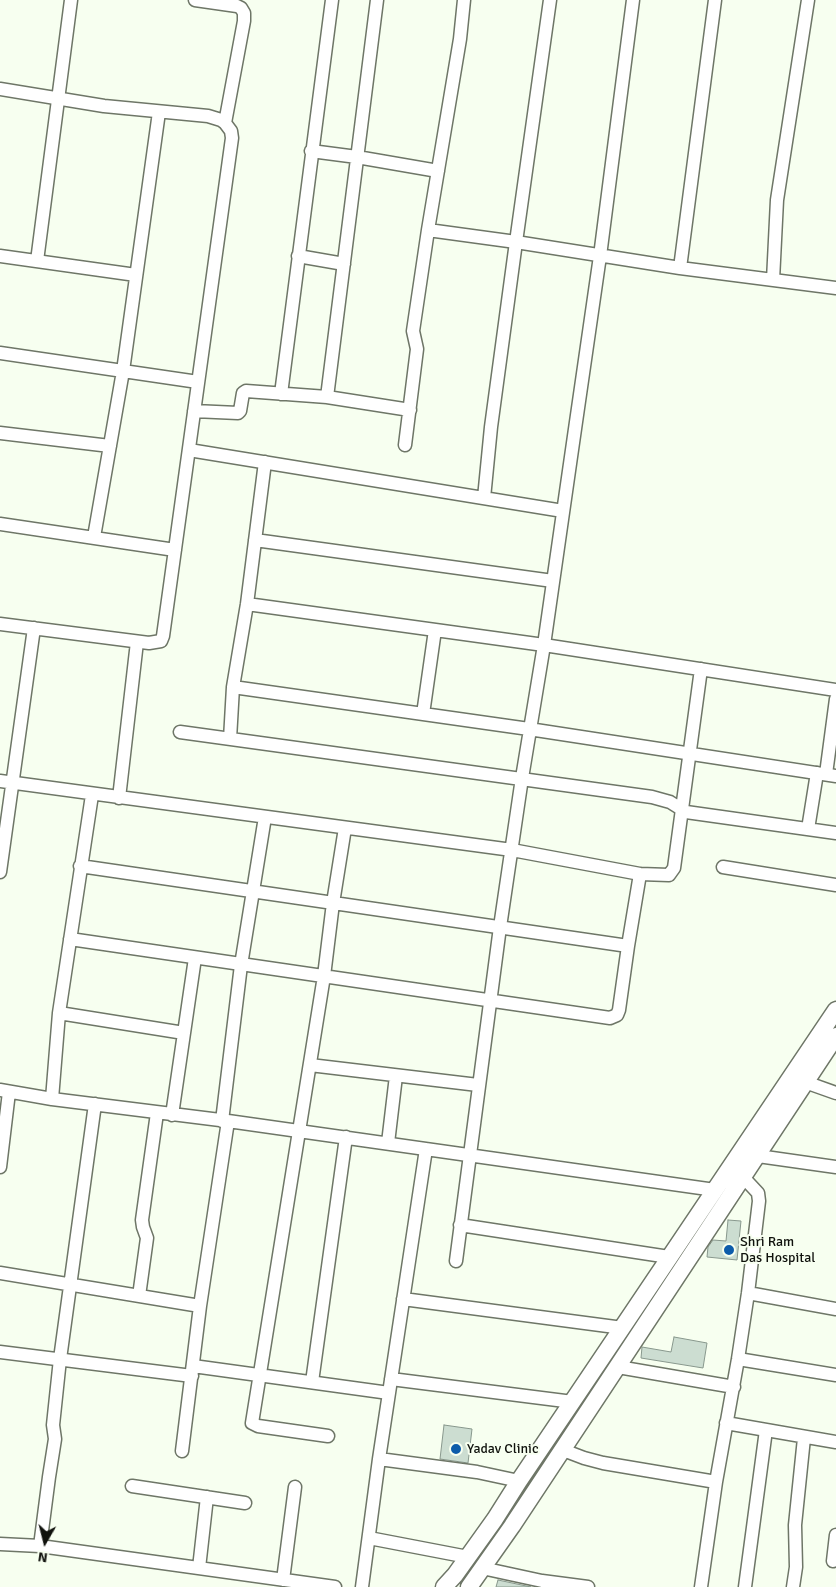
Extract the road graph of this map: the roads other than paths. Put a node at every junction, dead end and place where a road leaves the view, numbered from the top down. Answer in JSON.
{"nodes":[{"id":1,"x":71,"y":0,"type":"edge"},
{"id":2,"x":195,"y":0,"type":"edge"},
{"id":3,"x":332,"y":0,"type":"edge"},
{"id":4,"x":377,"y":0,"type":"edge"},
{"id":5,"x":464,"y":0,"type":"edge"},
{"id":6,"x":550,"y":0,"type":"edge"},
{"id":7,"x":634,"y":0,"type":"edge"},
{"id":8,"x":715,"y":0,"type":"edge"},
{"id":9,"x":808,"y":0,"type":"edge"},
{"id":10,"x":0,"y":89,"type":"edge"},
{"id":11,"x":58,"y":98,"type":"junction"},
{"id":12,"x":159,"y":112,"type":"junction"},
{"id":13,"x":225,"y":124,"type":"junction"},
{"id":14,"x":311,"y":151,"type":"junction"},
{"id":15,"x":357,"y":157,"type":"junction"},
{"id":16,"x":438,"y":172,"type":"junction"},
{"id":17,"x":428,"y":230,"type":"junction"},
{"id":18,"x":516,"y":242,"type":"junction"},
{"id":19,"x":0,"y":256,"type":"edge"},
{"id":20,"x":298,"y":256,"type":"junction"},
{"id":21,"x":600,"y":256,"type":"junction"},
{"id":22,"x":37,"y":262,"type":"junction"},
{"id":23,"x":344,"y":264,"type":"junction"},
{"id":24,"x":680,"y":268,"type":"junction"},
{"id":25,"x":136,"y":275,"type":"junction"},
{"id":26,"x":773,"y":280,"type":"junction"},
{"id":27,"x":836,"y":288,"type":"edge"},
{"id":28,"x":0,"y":353,"type":"edge"},
{"id":29,"x":123,"y":371,"type":"junction"},
{"id":30,"x":198,"y":382,"type":"junction"},
{"id":31,"x":281,"y":394,"type":"junction"},
{"id":32,"x":327,"y":397,"type":"junction"},
{"id":33,"x":410,"y":410,"type":"junction"},
{"id":34,"x":194,"y":411,"type":"junction"},
{"id":35,"x":0,"y":433,"type":"edge"},
{"id":36,"x":405,"y":445,"type":"dead end"},
{"id":37,"x":110,"y":446,"type":"junction"},
{"id":38,"x":188,"y":450,"type":"junction"},
{"id":39,"x":265,"y":462,"type":"junction"},
{"id":40,"x":484,"y":498,"type":"junction"},
{"id":41,"x":563,"y":511,"type":"junction"},
{"id":42,"x":0,"y":524,"type":"edge"},
{"id":43,"x":94,"y":538,"type":"junction"},
{"id":44,"x":255,"y":540,"type":"junction"},
{"id":45,"x":175,"y":550,"type":"junction"},
{"id":46,"x":553,"y":581,"type":"junction"},
{"id":47,"x":247,"y":604,"type":"junction"},
{"id":48,"x":0,"y":624,"type":"edge"},
{"id":49,"x":34,"y":628,"type":"junction"},
{"id":50,"x":436,"y":630,"type":"junction"},
{"id":51,"x":137,"y":642,"type":"junction"},
{"id":52,"x":544,"y":644,"type":"junction"},
{"id":53,"x":701,"y":669,"type":"junction"},
{"id":54,"x":234,"y":687,"type":"junction"},
{"id":55,"x":836,"y":690,"type":"edge"},
{"id":56,"x":836,"y":699,"type":"edge"},
{"id":57,"x":423,"y":714,"type":"junction"},
{"id":58,"x":529,"y":729,"type":"junction"},
{"id":59,"x":180,"y":732,"type":"dead end"},
{"id":60,"x":230,"y":739,"type":"junction"},
{"id":61,"x":690,"y":754,"type":"junction"},
{"id":62,"x":826,"y":774,"type":"edge"},
{"id":63,"x":522,"y":778,"type":"junction"},
{"id":64,"x":6,"y":782,"type":"edge"},
{"id":65,"x":92,"y":794,"type":"junction"},
{"id":66,"x":119,"y":798,"type":"junction"},
{"id":67,"x":683,"y":811,"type":"junction"},
{"id":68,"x":265,"y":817,"type":"junction"},
{"id":69,"x":345,"y":828,"type":"junction"},
{"id":70,"x":808,"y":829,"type":"junction"},
{"id":71,"x":836,"y":833,"type":"edge"},
{"id":72,"x":512,"y":850,"type":"junction"},
{"id":73,"x":80,"y":866,"type":"junction"},
{"id":74,"x":723,"y":867,"type":"dead end"},
{"id":75,"x":0,"y":872,"type":"edge"},
{"id":76,"x":640,"y":874,"type":"junction"},
{"id":77,"x":836,"y":885,"type":"edge"},
{"id":78,"x":252,"y":892,"type":"junction"},
{"id":79,"x":333,"y":903,"type":"junction"},
{"id":80,"x":500,"y":926,"type":"junction"},
{"id":81,"x":70,"y":939,"type":"junction"},
{"id":82,"x":628,"y":946,"type":"junction"},
{"id":83,"x":195,"y":958,"type":"junction"},
{"id":84,"x":241,"y":965,"type":"junction"},
{"id":85,"x":324,"y":976,"type":"junction"},
{"id":86,"x":491,"y":1000,"type":"junction"},
{"id":87,"x":836,"y":1010,"type":"edge"},
{"id":88,"x":59,"y":1013,"type":"junction"},
{"id":89,"x":184,"y":1033,"type":"junction"},
{"id":90,"x":836,"y":1036,"type":"edge"},
{"id":91,"x":310,"y":1065,"type":"junction"},
{"id":92,"x":396,"y":1076,"type":"junction"},
{"id":93,"x":799,"y":1078,"type":"junction"},
{"id":94,"x":478,"y":1086,"type":"junction"},
{"id":95,"x":5,"y":1091,"type":"edge"},
{"id":96,"x":836,"y":1093,"type":"edge"},
{"id":97,"x":52,"y":1099,"type":"junction"},
{"id":98,"x":95,"y":1104,"type":"junction"},
{"id":99,"x":157,"y":1113,"type":"junction"},
{"id":100,"x":172,"y":1115,"type":"junction"},
{"id":101,"x":225,"y":1121,"type":"junction"},
{"id":102,"x":299,"y":1132,"type":"junction"},
{"id":103,"x":346,"y":1137,"type":"junction"},
{"id":104,"x":388,"y":1144,"type":"junction"},
{"id":105,"x":426,"y":1149,"type":"junction"},
{"id":106,"x":470,"y":1155,"type":"junction"},
{"id":107,"x":758,"y":1156,"type":"junction"},
{"id":108,"x":0,"y":1167,"type":"edge"},
{"id":109,"x":836,"y":1167,"type":"edge"},
{"id":110,"x":744,"y":1178,"type":"junction"},
{"id":111,"x":715,"y":1190,"type":"junction"},
{"id":112,"x":460,"y":1225,"type":"junction"},
{"id":113,"x":670,"y":1257,"type":"junction"},
{"id":114,"x":456,"y":1261,"type":"dead end"},
{"id":115,"x":0,"y":1273,"type":"edge"},
{"id":116,"x":71,"y":1286,"type":"junction"},
{"id":117,"x":748,"y":1293,"type":"junction"},
{"id":118,"x":139,"y":1296,"type":"junction"},
{"id":119,"x":403,"y":1299,"type":"junction"},
{"id":120,"x":200,"y":1306,"type":"junction"},
{"id":121,"x":836,"y":1309,"type":"edge"},
{"id":122,"x":623,"y":1328,"type":"junction"},
{"id":123,"x":0,"y":1352,"type":"edge"},
{"id":124,"x":60,"y":1359,"type":"junction"},
{"id":125,"x":738,"y":1359,"type":"junction"},
{"id":126,"x":618,"y":1366,"type":"junction"},
{"id":127,"x":192,"y":1371,"type":"junction"},
{"id":128,"x":259,"y":1375,"type":"junction"},
{"id":129,"x":836,"y":1375,"type":"edge"},
{"id":130,"x":391,"y":1379,"type":"junction"},
{"id":131,"x":312,"y":1382,"type":"junction"},
{"id":132,"x":734,"y":1386,"type":"junction"},
{"id":133,"x":389,"y":1394,"type":"junction"},
{"id":134,"x":573,"y":1402,"type":"junction"},
{"id":135,"x":726,"y":1423,"type":"junction"},
{"id":136,"x":766,"y":1430,"type":"junction"},
{"id":137,"x":328,"y":1436,"type":"dead end"},
{"id":138,"x":804,"y":1438,"type":"junction"},
{"id":139,"x":836,"y":1442,"type":"edge"},
{"id":140,"x":563,"y":1450,"type":"junction"},
{"id":141,"x":182,"y":1451,"type":"dead end"},
{"id":142,"x":379,"y":1459,"type":"junction"},
{"id":143,"x":519,"y":1481,"type":"junction"},
{"id":144,"x":716,"y":1482,"type":"junction"},
{"id":145,"x":132,"y":1486,"type":"dead end"},
{"id":146,"x":295,"y":1487,"type":"dead end"},
{"id":147,"x":207,"y":1497,"type":"junction"},
{"id":148,"x":245,"y":1503,"type":"dead end"},
{"id":149,"x":836,"y":1535,"type":"edge"},
{"id":150,"x":369,"y":1538,"type":"junction"},
{"id":151,"x":0,"y":1544,"type":"edge"},
{"id":152,"x":40,"y":1546,"type":"junction"},
{"id":153,"x":468,"y":1557,"type":"junction"},
{"id":154,"x":833,"y":1561,"type":"dead end"},
{"id":155,"x":199,"y":1568,"type":"junction"},
{"id":156,"x":482,"y":1568,"type":"junction"},
{"id":157,"x":283,"y":1580,"type":"junction"},
{"id":158,"x":335,"y":1587,"type":"edge"},
{"id":159,"x":362,"y":1587,"type":"edge"},
{"id":160,"x":444,"y":1587,"type":"edge"},
{"id":161,"x":469,"y":1587,"type":"edge"},
{"id":162,"x":588,"y":1587,"type":"edge"},
{"id":163,"x":701,"y":1587,"type":"edge"},
{"id":164,"x":745,"y":1587,"type":"edge"},
{"id":165,"x":793,"y":1587,"type":"edge"}],
"edges":[{"from":1,"to":11,"type":"street"},
{"from":2,"to":13,"type":"street"},
{"from":3,"to":14,"type":"street"},
{"from":4,"to":15,"type":"street"},
{"from":5,"to":16,"type":"street"},
{"from":6,"to":18,"type":"street"},
{"from":7,"to":21,"type":"street"},
{"from":8,"to":24,"type":"street"},
{"from":9,"to":26,"type":"street"},
{"from":10,"to":11,"type":"street"},
{"from":11,"to":12,"type":"street"},
{"from":11,"to":22,"type":"street"},
{"from":12,"to":13,"type":"street"},
{"from":12,"to":25,"type":"street"},
{"from":13,"to":30,"type":"street"},
{"from":14,"to":15,"type":"street"},
{"from":14,"to":20,"type":"street"},
{"from":15,"to":16,"type":"street"},
{"from":15,"to":23,"type":"street"},
{"from":16,"to":17,"type":"street"},
{"from":17,"to":18,"type":"street"},
{"from":17,"to":33,"type":"street"},
{"from":18,"to":21,"type":"street"},
{"from":18,"to":40,"type":"street"},
{"from":19,"to":22,"type":"street"},
{"from":20,"to":23,"type":"street"},
{"from":20,"to":31,"type":"street"},
{"from":21,"to":24,"type":"street"},
{"from":21,"to":41,"type":"street"},
{"from":22,"to":25,"type":"street"},
{"from":23,"to":32,"type":"street"},
{"from":24,"to":26,"type":"street"},
{"from":25,"to":29,"type":"street"},
{"from":26,"to":27,"type":"street"},
{"from":28,"to":29,"type":"street"},
{"from":29,"to":30,"type":"street"},
{"from":29,"to":37,"type":"street"},
{"from":30,"to":34,"type":"street"},
{"from":31,"to":32,"type":"street"},
{"from":31,"to":34,"type":"street"},
{"from":32,"to":33,"type":"street"},
{"from":33,"to":36,"type":"street"},
{"from":34,"to":38,"type":"street"},
{"from":35,"to":37,"type":"street"},
{"from":37,"to":43,"type":"street"},
{"from":38,"to":39,"type":"street"},
{"from":38,"to":45,"type":"street"},
{"from":39,"to":40,"type":"street"},
{"from":39,"to":44,"type":"street"},
{"from":40,"to":41,"type":"street"},
{"from":41,"to":46,"type":"street"},
{"from":42,"to":43,"type":"street"},
{"from":43,"to":45,"type":"street"},
{"from":44,"to":46,"type":"street"},
{"from":44,"to":47,"type":"street"},
{"from":45,"to":51,"type":"street"},
{"from":46,"to":52,"type":"street"},
{"from":47,"to":50,"type":"street"},
{"from":47,"to":54,"type":"street"},
{"from":48,"to":49,"type":"street"},
{"from":49,"to":51,"type":"street"},
{"from":49,"to":64,"type":"street"},
{"from":50,"to":52,"type":"street"},
{"from":50,"to":57,"type":"street"},
{"from":51,"to":66,"type":"street"},
{"from":52,"to":53,"type":"street"},
{"from":52,"to":58,"type":"street"},
{"from":53,"to":55,"type":"street"},
{"from":53,"to":61,"type":"street"},
{"from":54,"to":57,"type":"street"},
{"from":54,"to":60,"type":"street"},
{"from":56,"to":62,"type":"street"},
{"from":57,"to":58,"type":"street"},
{"from":58,"to":61,"type":"street"},
{"from":58,"to":63,"type":"street"},
{"from":59,"to":60,"type":"street"},
{"from":60,"to":63,"type":"street"},
{"from":61,"to":62,"type":"street"},
{"from":61,"to":67,"type":"street"},
{"from":62,"to":70,"type":"street"},
{"from":63,"to":67,"type":"street"},
{"from":63,"to":72,"type":"street"},
{"from":64,"to":65,"type":"street"},
{"from":64,"to":75,"type":"street"},
{"from":65,"to":66,"type":"street"},
{"from":65,"to":73,"type":"street"},
{"from":66,"to":68,"type":"street"},
{"from":67,"to":70,"type":"street"},
{"from":67,"to":76,"type":"street"},
{"from":68,"to":69,"type":"street"},
{"from":68,"to":78,"type":"street"},
{"from":69,"to":72,"type":"street"},
{"from":69,"to":79,"type":"street"},
{"from":70,"to":71,"type":"street"},
{"from":72,"to":76,"type":"street"},
{"from":72,"to":80,"type":"street"},
{"from":73,"to":78,"type":"street"},
{"from":73,"to":81,"type":"street"},
{"from":74,"to":77,"type":"street"},
{"from":76,"to":82,"type":"street"},
{"from":78,"to":79,"type":"street"},
{"from":78,"to":84,"type":"street"},
{"from":79,"to":80,"type":"street"},
{"from":79,"to":85,"type":"street"},
{"from":80,"to":82,"type":"street"},
{"from":80,"to":86,"type":"street"},
{"from":81,"to":83,"type":"street"},
{"from":81,"to":88,"type":"street"},
{"from":82,"to":86,"type":"street"},
{"from":83,"to":84,"type":"street"},
{"from":83,"to":89,"type":"street"},
{"from":84,"to":85,"type":"street"},
{"from":84,"to":101,"type":"street"},
{"from":85,"to":86,"type":"street"},
{"from":85,"to":91,"type":"street"},
{"from":86,"to":94,"type":"street"},
{"from":87,"to":93,"type":"main road"},
{"from":88,"to":89,"type":"street"},
{"from":88,"to":97,"type":"street"},
{"from":89,"to":100,"type":"street"},
{"from":90,"to":93,"type":"main road"},
{"from":91,"to":92,"type":"street"},
{"from":91,"to":102,"type":"street"},
{"from":92,"to":94,"type":"street"},
{"from":92,"to":104,"type":"street"},
{"from":93,"to":96,"type":"street"},
{"from":93,"to":107,"type":"main road"},
{"from":93,"to":111,"type":"main road"},
{"from":94,"to":106,"type":"street"},
{"from":95,"to":97,"type":"street"},
{"from":95,"to":108,"type":"street"},
{"from":97,"to":98,"type":"street"},
{"from":98,"to":99,"type":"street"},
{"from":98,"to":116,"type":"street"},
{"from":99,"to":100,"type":"street"},
{"from":99,"to":118,"type":"street"},
{"from":100,"to":101,"type":"street"},
{"from":101,"to":102,"type":"street"},
{"from":101,"to":120,"type":"street"},
{"from":102,"to":103,"type":"street"},
{"from":102,"to":128,"type":"street"},
{"from":103,"to":104,"type":"street"},
{"from":103,"to":131,"type":"street"},
{"from":104,"to":105,"type":"street"},
{"from":105,"to":106,"type":"street"},
{"from":105,"to":119,"type":"street"},
{"from":106,"to":111,"type":"street"},
{"from":106,"to":112,"type":"street"},
{"from":107,"to":109,"type":"street"},
{"from":107,"to":110,"type":"main road"},
{"from":110,"to":117,"type":"street"},
{"from":110,"to":126,"type":"main road"},
{"from":111,"to":113,"type":"main road"},
{"from":112,"to":113,"type":"street"},
{"from":112,"to":114,"type":"street"},
{"from":113,"to":122,"type":"main road"},
{"from":115,"to":116,"type":"street"},
{"from":116,"to":118,"type":"street"},
{"from":116,"to":124,"type":"street"},
{"from":117,"to":121,"type":"street"},
{"from":117,"to":125,"type":"street"},
{"from":118,"to":120,"type":"street"},
{"from":119,"to":122,"type":"street"},
{"from":119,"to":130,"type":"street"},
{"from":120,"to":127,"type":"street"},
{"from":122,"to":134,"type":"main road"},
{"from":123,"to":124,"type":"street"},
{"from":124,"to":127,"type":"street"},
{"from":124,"to":152,"type":"street"},
{"from":125,"to":129,"type":"street"},
{"from":125,"to":132,"type":"street"},
{"from":126,"to":132,"type":"street"},
{"from":126,"to":140,"type":"main road"},
{"from":127,"to":128,"type":"street"},
{"from":127,"to":141,"type":"street"},
{"from":128,"to":131,"type":"street"},
{"from":128,"to":137,"type":"street"},
{"from":130,"to":133,"type":"street"},
{"from":130,"to":134,"type":"street"},
{"from":131,"to":133,"type":"street"},
{"from":132,"to":135,"type":"street"},
{"from":133,"to":142,"type":"street"},
{"from":134,"to":143,"type":"main road"},
{"from":135,"to":136,"type":"street"},
{"from":135,"to":144,"type":"street"},
{"from":136,"to":138,"type":"street"},
{"from":136,"to":164,"type":"street"},
{"from":138,"to":139,"type":"street"},
{"from":138,"to":165,"type":"street"},
{"from":140,"to":144,"type":"street"},
{"from":140,"to":156,"type":"main road"},
{"from":142,"to":143,"type":"street"},
{"from":142,"to":150,"type":"street"},
{"from":143,"to":153,"type":"main road"},
{"from":144,"to":163,"type":"street"},
{"from":145,"to":147,"type":"street"},
{"from":146,"to":157,"type":"street"},
{"from":147,"to":148,"type":"street"},
{"from":147,"to":155,"type":"street"},
{"from":149,"to":154,"type":"street"},
{"from":150,"to":153,"type":"street"},
{"from":150,"to":159,"type":"street"},
{"from":151,"to":152,"type":"street"},
{"from":152,"to":155,"type":"street"},
{"from":153,"to":160,"type":"main road"},
{"from":155,"to":157,"type":"street"},
{"from":156,"to":161,"type":"main road"},
{"from":156,"to":162,"type":"street"},
{"from":157,"to":158,"type":"street"}]}
